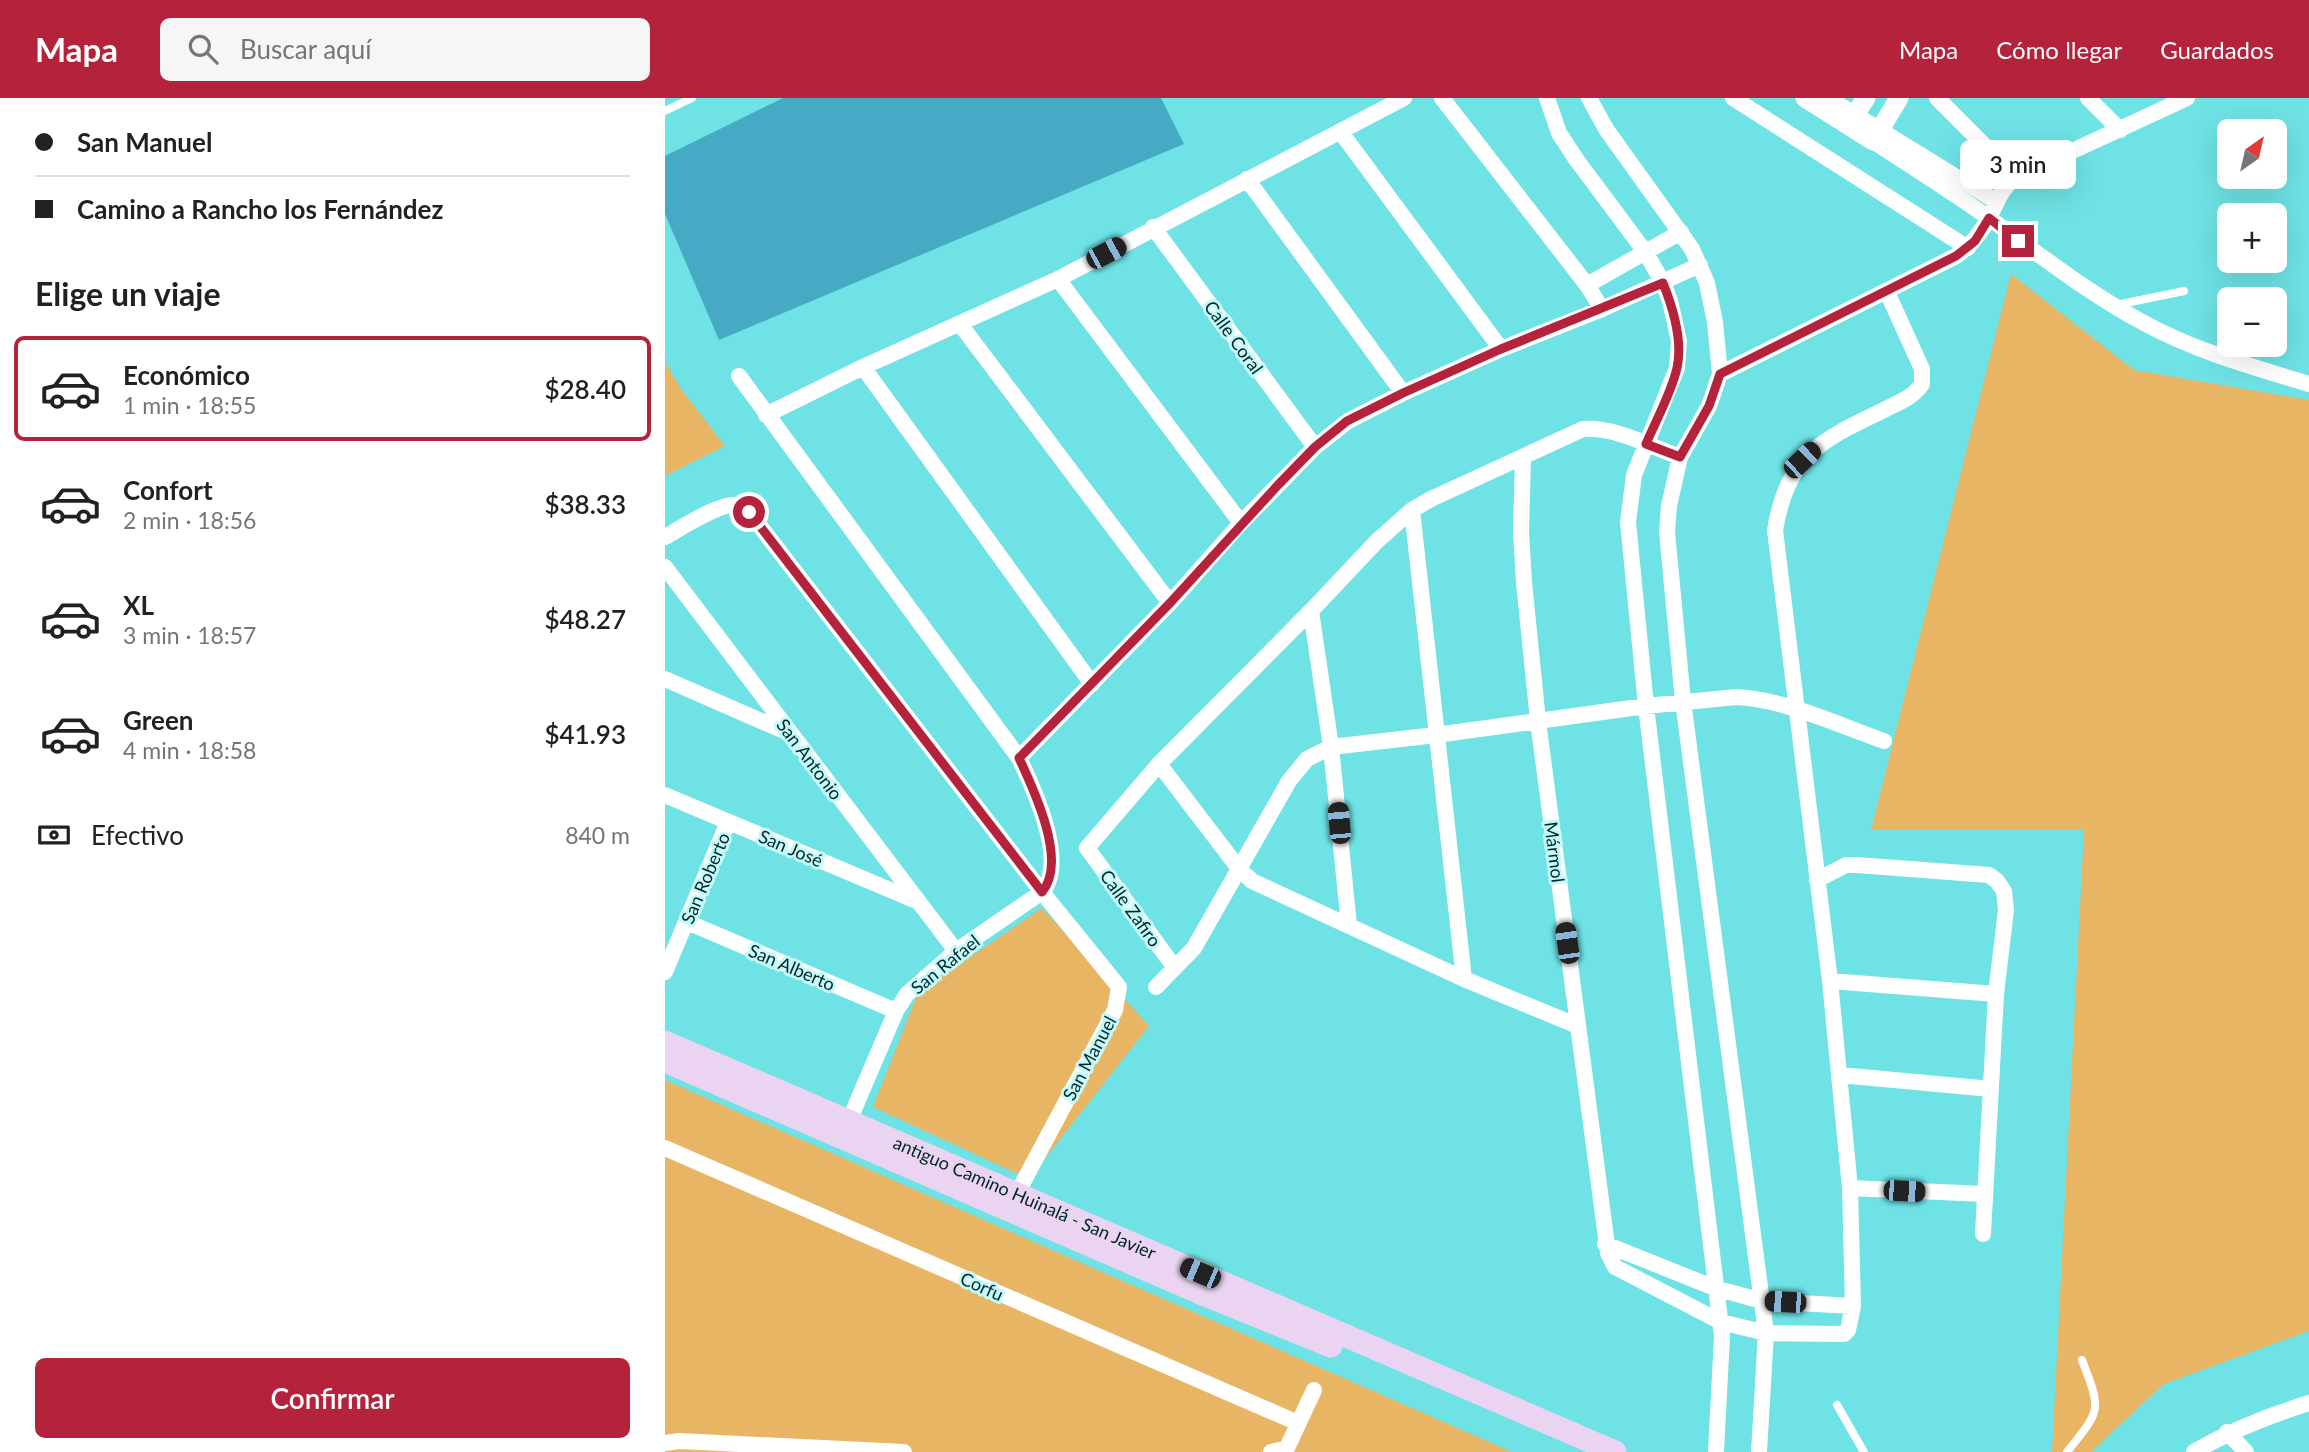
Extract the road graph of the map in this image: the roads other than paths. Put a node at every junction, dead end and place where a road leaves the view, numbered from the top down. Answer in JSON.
{"nodes":[{"id":1,"x":692,"y":98,"type":"edge"},
{"id":2,"x":1405,"y":98,"type":"edge"},
{"id":3,"x":1442,"y":98,"type":"edge"},
{"id":4,"x":1547,"y":98,"type":"edge"},
{"id":5,"x":1589,"y":98,"type":"edge"},
{"id":6,"x":1733,"y":98,"type":"edge"},
{"id":7,"x":1805,"y":98,"type":"edge"},
{"id":8,"x":1828,"y":98,"type":"edge"},
{"id":9,"x":1866,"y":98,"type":"edge"},
{"id":10,"x":1899,"y":98,"type":"edge"},
{"id":11,"x":1937,"y":98,"type":"edge"},
{"id":12,"x":2088,"y":98,"type":"edge"},
{"id":13,"x":2187,"y":98,"type":"edge"},
{"id":14,"x":665,"y":110,"type":"edge"},
{"id":15,"x":1851,"y":120,"type":"junction"},
{"id":16,"x":2120,"y":130,"type":"junction"},
{"id":17,"x":1340,"y":131,"type":"junction"},
{"id":18,"x":1876,"y":136,"type":"junction"},
{"id":19,"x":2016,"y":177,"type":"junction"},
{"id":20,"x":1247,"y":179,"type":"junction"},
{"id":21,"x":1997,"y":202,"type":"junction"},
{"id":22,"x":1989,"y":218,"type":"junction"},
{"id":23,"x":1153,"y":227,"type":"junction"},
{"id":24,"x":1681,"y":232,"type":"junction"},
{"id":25,"x":1968,"y":248,"type":"junction"},
{"id":26,"x":1646,"y":253,"type":"junction"},
{"id":27,"x":1700,"y":265,"type":"junction"},
{"id":28,"x":1058,"y":279,"type":"junction"},
{"id":29,"x":1663,"y":283,"type":"junction"},
{"id":30,"x":1587,"y":285,"type":"junction"},
{"id":31,"x":2184,"y":291,"type":"dead end"},
{"id":32,"x":1887,"y":292,"type":"junction"},
{"id":33,"x":2113,"y":305,"type":"junction"},
{"id":34,"x":1602,"y":309,"type":"junction"},
{"id":35,"x":960,"y":324,"type":"junction"},
{"id":36,"x":1501,"y":349,"type":"junction"},
{"id":37,"x":863,"y":367,"type":"junction"},
{"id":38,"x":1720,"y":374,"type":"junction"},
{"id":39,"x":739,"y":376,"type":"dead end"},
{"id":40,"x":2309,"y":384,"type":"edge"},
{"id":41,"x":1403,"y":393,"type":"junction"},
{"id":42,"x":766,"y":415,"type":"junction"},
{"id":43,"x":1646,"y":444,"type":"junction"},
{"id":44,"x":1315,"y":447,"type":"junction"},
{"id":45,"x":1680,"y":457,"type":"junction"},
{"id":46,"x":1523,"y":458,"type":"junction"},
{"id":47,"x":1412,"y":510,"type":"junction"},
{"id":48,"x":1241,"y":523,"type":"junction"},
{"id":49,"x":665,"y":537,"type":"edge"},
{"id":50,"x":665,"y":567,"type":"edge"},
{"id":51,"x":1170,"y":603,"type":"junction"},
{"id":52,"x":1311,"y":611,"type":"junction"},
{"id":53,"x":665,"y":679,"type":"edge"},
{"id":54,"x":1092,"y":684,"type":"junction"},
{"id":55,"x":1682,"y":701,"type":"junction"},
{"id":56,"x":1646,"y":706,"type":"junction"},
{"id":57,"x":1796,"y":710,"type":"junction"},
{"id":58,"x":1538,"y":721,"type":"junction"},
{"id":59,"x":792,"y":734,"type":"junction"},
{"id":60,"x":1436,"y":736,"type":"junction"},
{"id":61,"x":1884,"y":741,"type":"dead end"},
{"id":62,"x":1331,"y":747,"type":"junction"},
{"id":63,"x":1019,"y":758,"type":"junction"},
{"id":64,"x":1159,"y":764,"type":"junction"},
{"id":65,"x":665,"y":794,"type":"edge"},
{"id":66,"x":729,"y":822,"type":"junction"},
{"id":67,"x":1240,"y":870,"type":"junction"},
{"id":68,"x":1817,"y":880,"type":"junction"},
{"id":69,"x":1042,"y":892,"type":"junction"},
{"id":70,"x":917,"y":901,"type":"junction"},
{"id":71,"x":687,"y":922,"type":"junction"},
{"id":72,"x":1349,"y":926,"type":"junction"},
{"id":73,"x":956,"y":951,"type":"junction"},
{"id":74,"x":1175,"y":968,"type":"junction"},
{"id":75,"x":665,"y":972,"type":"edge"},
{"id":76,"x":1464,"y":979,"type":"junction"},
{"id":77,"x":1830,"y":981,"type":"junction"},
{"id":78,"x":1156,"y":987,"type":"dead end"},
{"id":79,"x":1996,"y":994,"type":"junction"},
{"id":80,"x":896,"y":1011,"type":"junction"},
{"id":81,"x":1578,"y":1026,"type":"junction"},
{"id":82,"x":665,"y":1042,"type":"edge"},
{"id":83,"x":665,"y":1061,"type":"edge"},
{"id":84,"x":1840,"y":1075,"type":"junction"},
{"id":85,"x":1991,"y":1089,"type":"junction"},
{"id":86,"x":845,"y":1130,"type":"junction"},
{"id":87,"x":665,"y":1148,"type":"edge"},
{"id":88,"x":1850,"y":1188,"type":"junction"},
{"id":89,"x":1984,"y":1194,"type":"junction"},
{"id":90,"x":1013,"y":1202,"type":"junction"},
{"id":91,"x":1983,"y":1234,"type":"dead end"},
{"id":92,"x":1605,"y":1244,"type":"junction"},
{"id":93,"x":1715,"y":1288,"type":"junction"},
{"id":94,"x":1762,"y":1301,"type":"junction"},
{"id":95,"x":1853,"y":1306,"type":"junction"},
{"id":96,"x":1721,"y":1322,"type":"junction"},
{"id":97,"x":1766,"y":1333,"type":"junction"},
{"id":98,"x":2082,"y":1360,"type":"dead end"},
{"id":99,"x":1314,"y":1390,"type":"dead end"},
{"id":100,"x":2309,"y":1403,"type":"edge"},
{"id":101,"x":1837,"y":1405,"type":"dead end"},
{"id":102,"x":1298,"y":1423,"type":"junction"},
{"id":103,"x":2227,"y":1432,"type":"junction"},
{"id":104,"x":665,"y":1443,"type":"edge"},
{"id":105,"x":904,"y":1452,"type":"edge"},
{"id":106,"x":1271,"y":1452,"type":"edge"},
{"id":107,"x":1581,"y":1452,"type":"edge"},
{"id":108,"x":1615,"y":1452,"type":"edge"},
{"id":109,"x":1716,"y":1452,"type":"edge"},
{"id":110,"x":1759,"y":1452,"type":"edge"},
{"id":111,"x":1864,"y":1452,"type":"edge"},
{"id":112,"x":2067,"y":1452,"type":"edge"},
{"id":113,"x":2194,"y":1452,"type":"edge"},
{"id":114,"x":2246,"y":1452,"type":"edge"}],
"edges":[{"from":1,"to":14,"type":"lane"},
{"from":2,"to":17,"type":"street"},
{"from":3,"to":30,"type":"street"},
{"from":4,"to":26,"type":"street"},
{"from":5,"to":24,"type":"street"},
{"from":6,"to":25,"type":"street"},
{"from":7,"to":15,"type":"street"},
{"from":8,"to":15,"type":"street"},
{"from":9,"to":15,"type":"street"},
{"from":10,"to":18,"type":"street"},
{"from":11,"to":19,"type":"street"},
{"from":12,"to":16,"type":"street"},
{"from":13,"to":16,"type":"street"},
{"from":15,"to":18,"type":"street"},
{"from":16,"to":19,"type":"street"},
{"from":17,"to":20,"type":"street"},
{"from":17,"to":36,"type":"street"},
{"from":18,"to":21,"type":"street"},
{"from":18,"to":22,"type":"street"},
{"from":19,"to":21,"type":"street"},
{"from":20,"to":23,"type":"street"},
{"from":20,"to":41,"type":"street"},
{"from":21,"to":22,"type":"street"},
{"from":22,"to":25,"type":"street"},
{"from":22,"to":33,"type":"street"},
{"from":23,"to":28,"type":"street"},
{"from":23,"to":44,"type":"street","name":"Calle Coral"},
{"from":24,"to":26,"type":"street"},
{"from":24,"to":27,"type":"street"},
{"from":25,"to":32,"type":"street"},
{"from":26,"to":29,"type":"street"},
{"from":26,"to":30,"type":"street"},
{"from":27,"to":29,"type":"street"},
{"from":27,"to":38,"type":"street"},
{"from":28,"to":35,"type":"street"},
{"from":28,"to":48,"type":"street"},
{"from":29,"to":34,"type":"street"},
{"from":29,"to":43,"type":"street"},
{"from":30,"to":34,"type":"street"},
{"from":31,"to":33,"type":"lane"},
{"from":32,"to":38,"type":"street"},
{"from":32,"to":57,"type":"street"},
{"from":33,"to":40,"type":"street"},
{"from":34,"to":36,"type":"street"},
{"from":35,"to":37,"type":"street"},
{"from":35,"to":51,"type":"street"},
{"from":36,"to":41,"type":"street"},
{"from":37,"to":42,"type":"street"},
{"from":37,"to":54,"type":"street"},
{"from":38,"to":45,"type":"street"},
{"from":39,"to":42,"type":"street"},
{"from":41,"to":44,"type":"street"},
{"from":42,"to":63,"type":"street"},
{"from":43,"to":45,"type":"street"},
{"from":43,"to":46,"type":"street"},
{"from":43,"to":56,"type":"street"},
{"from":44,"to":48,"type":"street"},
{"from":45,"to":55,"type":"street"},
{"from":46,"to":47,"type":"street"},
{"from":46,"to":58,"type":"street","name":"Mármol"},
{"from":47,"to":52,"type":"street"},
{"from":47,"to":60,"type":"street"},
{"from":48,"to":51,"type":"street"},
{"from":49,"to":69,"type":"street","name":"San Manuel"},
{"from":50,"to":59,"type":"street","name":"San Antonio"},
{"from":51,"to":54,"type":"street"},
{"from":52,"to":62,"type":"street"},
{"from":52,"to":64,"type":"street"},
{"from":53,"to":59,"type":"street"},
{"from":54,"to":63,"type":"street"},
{"from":55,"to":56,"type":"street"},
{"from":55,"to":57,"type":"street"},
{"from":55,"to":94,"type":"street"},
{"from":56,"to":58,"type":"street"},
{"from":56,"to":93,"type":"street"},
{"from":57,"to":61,"type":"street"},
{"from":57,"to":68,"type":"street"},
{"from":58,"to":60,"type":"street"},
{"from":58,"to":81,"type":"street","name":"Mármol"},
{"from":59,"to":70,"type":"street","name":"San Antonio"},
{"from":60,"to":62,"type":"street"},
{"from":60,"to":76,"type":"street"},
{"from":62,"to":67,"type":"street"},
{"from":62,"to":72,"type":"street"},
{"from":63,"to":69,"type":"street"},
{"from":64,"to":67,"type":"street"},
{"from":64,"to":74,"type":"street","name":"Calle Zafiro"},
{"from":65,"to":66,"type":"street","name":"San José"},
{"from":66,"to":70,"type":"street","name":"San José"},
{"from":66,"to":71,"type":"street","name":"San Roberto"},
{"from":67,"to":72,"type":"street"},
{"from":67,"to":74,"type":"street"},
{"from":68,"to":77,"type":"street"},
{"from":68,"to":79,"type":"street"},
{"from":69,"to":73,"type":"street","name":"San Rafael"},
{"from":69,"to":90,"type":"street","name":"San Manuel"},
{"from":70,"to":73,"type":"street","name":"San Antonio"},
{"from":71,"to":75,"type":"street","name":"San Roberto"},
{"from":71,"to":80,"type":"street","name":"San Alberto"},
{"from":72,"to":76,"type":"street"},
{"from":73,"to":80,"type":"street","name":"San Rafael"},
{"from":74,"to":78,"type":"street"},
{"from":76,"to":81,"type":"street"},
{"from":77,"to":79,"type":"street"},
{"from":77,"to":84,"type":"street"},
{"from":79,"to":85,"type":"street"},
{"from":80,"to":86,"type":"street","name":"San Rafael"},
{"from":81,"to":92,"type":"street","name":"Mármol"},
{"from":82,"to":86,"type":"main road"},
{"from":83,"to":86,"type":"main road"},
{"from":84,"to":85,"type":"street"},
{"from":84,"to":88,"type":"street"},
{"from":85,"to":89,"type":"street"},
{"from":86,"to":90,"type":"main road"},
{"from":87,"to":102,"type":"street","name":"Corfu"},
{"from":88,"to":89,"type":"street"},
{"from":88,"to":95,"type":"street"},
{"from":89,"to":91,"type":"street"},
{"from":90,"to":107,"type":"main road"},
{"from":90,"to":108,"type":"main road","name":"antiguo Camino Huinalá - San Javier"},
{"from":92,"to":93,"type":"street"},
{"from":92,"to":96,"type":"street","name":"Mármol"},
{"from":93,"to":94,"type":"street"},
{"from":93,"to":96,"type":"street"},
{"from":94,"to":95,"type":"street"},
{"from":94,"to":97,"type":"street"},
{"from":95,"to":97,"type":"street","name":"Mármol"},
{"from":96,"to":97,"type":"street","name":"Mármol"},
{"from":96,"to":109,"type":"street"},
{"from":97,"to":110,"type":"street"},
{"from":98,"to":112,"type":"lane"},
{"from":99,"to":102,"type":"street"},
{"from":100,"to":103,"type":"street"},
{"from":101,"to":111,"type":"lane"},
{"from":102,"to":106,"type":"street"},
{"from":103,"to":113,"type":"street"},
{"from":103,"to":114,"type":"street"},
{"from":104,"to":105,"type":"street"}]}
